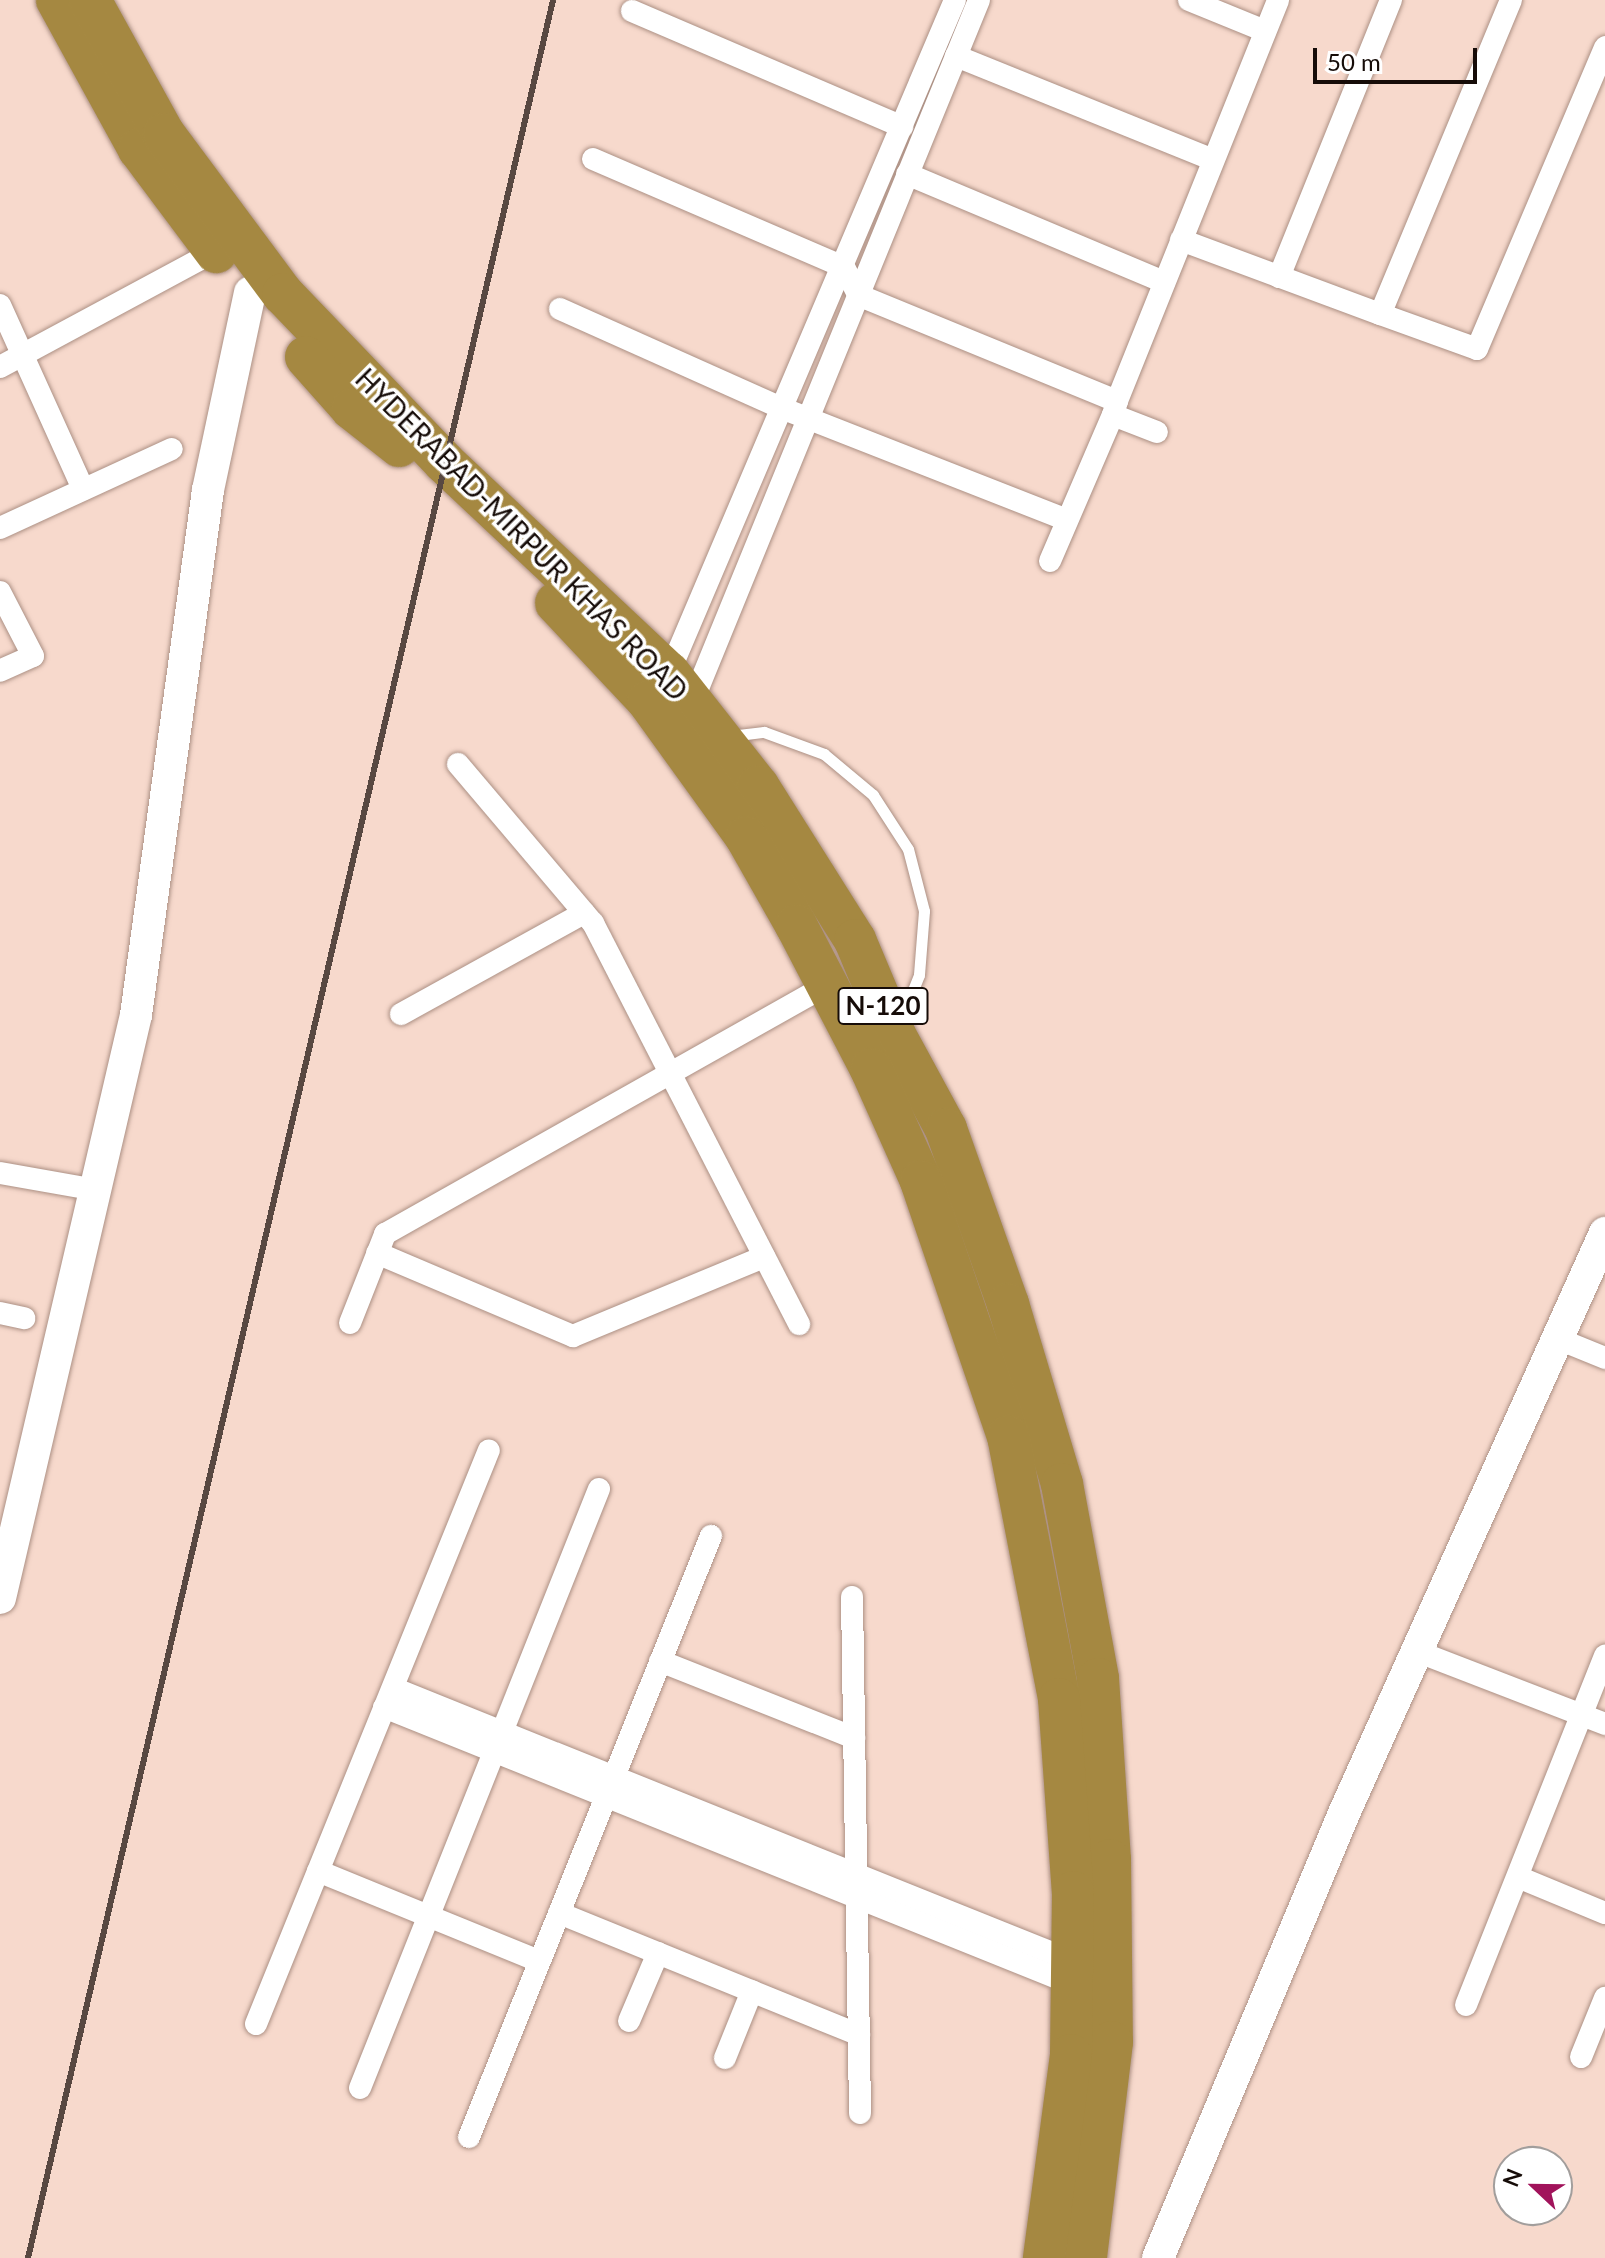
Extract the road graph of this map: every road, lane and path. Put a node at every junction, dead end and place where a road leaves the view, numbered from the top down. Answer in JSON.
{"nodes":[{"id":1,"x":57,"y":0,"type":"edge"},
{"id":2,"x":90,"y":0,"type":"edge"},
{"id":3,"x":955,"y":0,"type":"edge"},
{"id":4,"x":979,"y":0,"type":"edge"},
{"id":5,"x":1189,"y":0,"type":"edge"},
{"id":6,"x":1278,"y":0,"type":"edge"},
{"id":7,"x":1391,"y":0,"type":"edge"},
{"id":8,"x":1511,"y":0,"type":"edge"},
{"id":9,"x":632,"y":11,"type":"dead end"},
{"id":10,"x":1265,"y":31,"type":"junction"},
{"id":11,"x":1605,"y":47,"type":"edge"},
{"id":12,"x":956,"y":56,"type":"junction"},
{"id":13,"x":902,"y":127,"type":"junction"},
{"id":14,"x":593,"y":159,"type":"dead end"},
{"id":15,"x":1213,"y":160,"type":"junction"},
{"id":16,"x":907,"y":174,"type":"junction"},
{"id":17,"x":1181,"y":240,"type":"junction"},
{"id":18,"x":215,"y":251,"type":"junction"},
{"id":19,"x":844,"y":267,"type":"junction"},
{"id":20,"x":1279,"y":277,"type":"junction"},
{"id":21,"x":1164,"y":282,"type":"junction"},
{"id":22,"x":250,"y":292,"type":"junction"},
{"id":23,"x":858,"y":295,"type":"junction"},
{"id":24,"x":0,"y":305,"type":"edge"},
{"id":25,"x":560,"y":309,"type":"dead end"},
{"id":26,"x":1380,"y":314,"type":"junction"},
{"id":27,"x":23,"y":356,"type":"junction"},
{"id":28,"x":0,"y":367,"type":"edge"},
{"id":29,"x":1115,"y":408,"type":"junction"},
{"id":30,"x":784,"y":409,"type":"junction"},
{"id":31,"x":807,"y":418,"type":"junction"},
{"id":32,"x":1157,"y":432,"type":"dead end"},
{"id":33,"x":172,"y":449,"type":"dead end"},
{"id":34,"x":83,"y":489,"type":"junction"},
{"id":35,"x":1067,"y":520,"type":"junction"},
{"id":36,"x":0,"y":528,"type":"edge"},
{"id":37,"x":1050,"y":561,"type":"dead end"},
{"id":38,"x":0,"y":592,"type":"edge"},
{"id":39,"x":0,"y":671,"type":"edge"},
{"id":40,"x":680,"y":688,"type":"junction"},
{"id":41,"x":718,"y":737,"type":"junction"},
{"id":42,"x":458,"y":764,"type":"dead end"},
{"id":43,"x":584,"y":913,"type":"junction"},
{"id":44,"x":827,"y":985,"type":"junction"},
{"id":45,"x":401,"y":1014,"type":"dead end"},
{"id":46,"x":895,"y":1035,"type":"junction"},
{"id":47,"x":670,"y":1074,"type":"junction"},
{"id":48,"x":0,"y":1173,"type":"edge"},
{"id":49,"x":96,"y":1190,"type":"junction"},
{"id":50,"x":1605,"y":1233,"type":"edge"},
{"id":51,"x":377,"y":1253,"type":"junction"},
{"id":52,"x":764,"y":1257,"type":"junction"},
{"id":53,"x":0,"y":1313,"type":"edge"},
{"id":54,"x":24,"y":1318,"type":"dead end"},
{"id":55,"x":350,"y":1323,"type":"dead end"},
{"id":56,"x":799,"y":1324,"type":"dead end"},
{"id":57,"x":1556,"y":1338,"type":"junction"},
{"id":58,"x":1605,"y":1358,"type":"edge"},
{"id":59,"x":489,"y":1450,"type":"dead end"},
{"id":60,"x":599,"y":1489,"type":"dead end"},
{"id":61,"x":711,"y":1536,"type":"dead end"},
{"id":62,"x":852,"y":1597,"type":"dead end"},
{"id":63,"x":0,"y":1598,"type":"edge"},
{"id":64,"x":1416,"y":1651,"type":"junction"},
{"id":65,"x":1605,"y":1656,"type":"edge"},
{"id":66,"x":660,"y":1661,"type":"junction"},
{"id":67,"x":388,"y":1697,"type":"junction"},
{"id":68,"x":1582,"y":1715,"type":"junction"},
{"id":69,"x":1605,"y":1724,"type":"edge"},
{"id":70,"x":854,"y":1738,"type":"junction"},
{"id":71,"x":498,"y":1741,"type":"junction"},
{"id":72,"x":610,"y":1786,"type":"junction"},
{"id":73,"x":318,"y":1871,"type":"junction"},
{"id":74,"x":856,"y":1874,"type":"junction"},
{"id":75,"x":1518,"y":1877,"type":"junction"},
{"id":76,"x":856,"y":1897,"type":"junction"},
{"id":77,"x":559,"y":1913,"type":"junction"},
{"id":78,"x":1605,"y":1913,"type":"edge"},
{"id":79,"x":428,"y":1916,"type":"junction"},
{"id":80,"x":658,"y":1953,"type":"junction"},
{"id":81,"x":539,"y":1961,"type":"junction"},
{"id":82,"x":1072,"y":1972,"type":"junction"},
{"id":83,"x":752,"y":1991,"type":"junction"},
{"id":84,"x":1605,"y":1998,"type":"edge"},
{"id":85,"x":1466,"y":2005,"type":"dead end"},
{"id":86,"x":629,"y":2021,"type":"dead end"},
{"id":87,"x":256,"y":2024,"type":"dead end"},
{"id":88,"x":859,"y":2035,"type":"junction"},
{"id":89,"x":1581,"y":2057,"type":"dead end"},
{"id":90,"x":725,"y":2058,"type":"dead end"},
{"id":91,"x":360,"y":2088,"type":"dead end"},
{"id":92,"x":860,"y":2113,"type":"dead end"},
{"id":93,"x":469,"y":2137,"type":"dead end"},
{"id":94,"x":1044,"y":2258,"type":"edge"},
{"id":95,"x":1086,"y":2258,"type":"edge"},
{"id":96,"x":1158,"y":2258,"type":"edge"}],
"edges":[{"from":1,"to":18,"type":"highway","name":"HYDERABAD-MIRPUR KHAS ROAD","number":"N-120"},
{"from":2,"to":40,"type":"highway","name":"HYDERABAD-MIRPUR KHAS ROAD","number":"N-120"},
{"from":3,"to":13,"type":"street"},
{"from":4,"to":12,"type":"street"},
{"from":5,"to":10,"type":"street"},
{"from":6,"to":10,"type":"street"},
{"from":7,"to":20,"type":"street"},
{"from":8,"to":26,"type":"street"},
{"from":9,"to":13,"type":"street"},
{"from":10,"to":15,"type":"street"},
{"from":11,"to":26,"type":"street"},
{"from":12,"to":15,"type":"street"},
{"from":12,"to":16,"type":"street"},
{"from":13,"to":19,"type":"street"},
{"from":14,"to":19,"type":"street"},
{"from":15,"to":17,"type":"street"},
{"from":16,"to":21,"type":"street"},
{"from":16,"to":23,"type":"street"},
{"from":17,"to":20,"type":"street"},
{"from":17,"to":21,"type":"street"},
{"from":18,"to":22,"type":"highway","name":"HYDERABAD-MIRPUR KHAS ROAD","number":"N-120"},
{"from":18,"to":27,"type":"street"},
{"from":19,"to":23,"type":"street"},
{"from":19,"to":30,"type":"street"},
{"from":20,"to":26,"type":"street"},
{"from":21,"to":29,"type":"street"},
{"from":22,"to":44,"type":"highway","name":"HYDERABAD-MIRPUR KHAS ROAD","number":"N-120"},
{"from":22,"to":49,"type":"street"},
{"from":23,"to":29,"type":"street"},
{"from":23,"to":31,"type":"street"},
{"from":24,"to":27,"type":"street"},
{"from":25,"to":30,"type":"street"},
{"from":27,"to":28,"type":"street"},
{"from":27,"to":34,"type":"street"},
{"from":29,"to":32,"type":"street"},
{"from":29,"to":35,"type":"street"},
{"from":30,"to":31,"type":"street"},
{"from":30,"to":40,"type":"street"},
{"from":31,"to":35,"type":"street"},
{"from":31,"to":40,"type":"street"},
{"from":33,"to":34,"type":"street"},
{"from":34,"to":36,"type":"street"},
{"from":35,"to":37,"type":"street"},
{"from":38,"to":39,"type":"street"},
{"from":40,"to":41,"type":"highway","name":"HYDERABAD-MIRPUR KHAS ROAD","number":"N-120"},
{"from":41,"to":46,"type":"highway","name":"HYDERABAD-MIRPUR KHAS ROAD","number":"N-120"},
{"from":41,"to":46,"type":"lane"},
{"from":42,"to":43,"type":"street"},
{"from":43,"to":45,"type":"street"},
{"from":43,"to":47,"type":"street"},
{"from":44,"to":47,"type":"street"},
{"from":44,"to":82,"type":"highway","name":"HYDERABAD-MIRPUR KHAS ROAD","number":"N-120"},
{"from":46,"to":95,"type":"highway","name":"HYDERABAD-MIRPUR KHAS ROAD","number":"N-120"},
{"from":47,"to":51,"type":"street"},
{"from":47,"to":52,"type":"street"},
{"from":48,"to":49,"type":"street"},
{"from":49,"to":63,"type":"street"},
{"from":50,"to":57,"type":"street"},
{"from":51,"to":52,"type":"street"},
{"from":51,"to":55,"type":"street"},
{"from":52,"to":56,"type":"street"},
{"from":53,"to":54,"type":"street"},
{"from":57,"to":58,"type":"street"},
{"from":57,"to":64,"type":"street"},
{"from":59,"to":67,"type":"street"},
{"from":60,"to":71,"type":"street"},
{"from":61,"to":66,"type":"street"},
{"from":62,"to":70,"type":"street"},
{"from":64,"to":68,"type":"street"},
{"from":64,"to":96,"type":"street"},
{"from":65,"to":68,"type":"street"},
{"from":66,"to":70,"type":"street"},
{"from":66,"to":72,"type":"street"},
{"from":67,"to":71,"type":"street"},
{"from":67,"to":73,"type":"street"},
{"from":68,"to":69,"type":"street"},
{"from":68,"to":75,"type":"street"},
{"from":70,"to":74,"type":"street"},
{"from":71,"to":72,"type":"street"},
{"from":71,"to":79,"type":"street"},
{"from":72,"to":74,"type":"street"},
{"from":72,"to":76,"type":"street"},
{"from":72,"to":77,"type":"street"},
{"from":73,"to":79,"type":"street"},
{"from":73,"to":87,"type":"street"},
{"from":74,"to":76,"type":"street"},
{"from":74,"to":82,"type":"street"},
{"from":75,"to":78,"type":"street"},
{"from":75,"to":85,"type":"street"},
{"from":76,"to":82,"type":"street"},
{"from":76,"to":88,"type":"street"},
{"from":77,"to":80,"type":"street"},
{"from":77,"to":81,"type":"street"},
{"from":79,"to":81,"type":"street"},
{"from":79,"to":91,"type":"street"},
{"from":80,"to":83,"type":"street"},
{"from":80,"to":86,"type":"street"},
{"from":81,"to":93,"type":"street"},
{"from":82,"to":94,"type":"highway","name":"HYDERABAD-MIRPUR KHAS ROAD","number":"N-120"},
{"from":83,"to":88,"type":"street"},
{"from":83,"to":90,"type":"street"},
{"from":84,"to":89,"type":"street"},
{"from":88,"to":92,"type":"street"}]}
